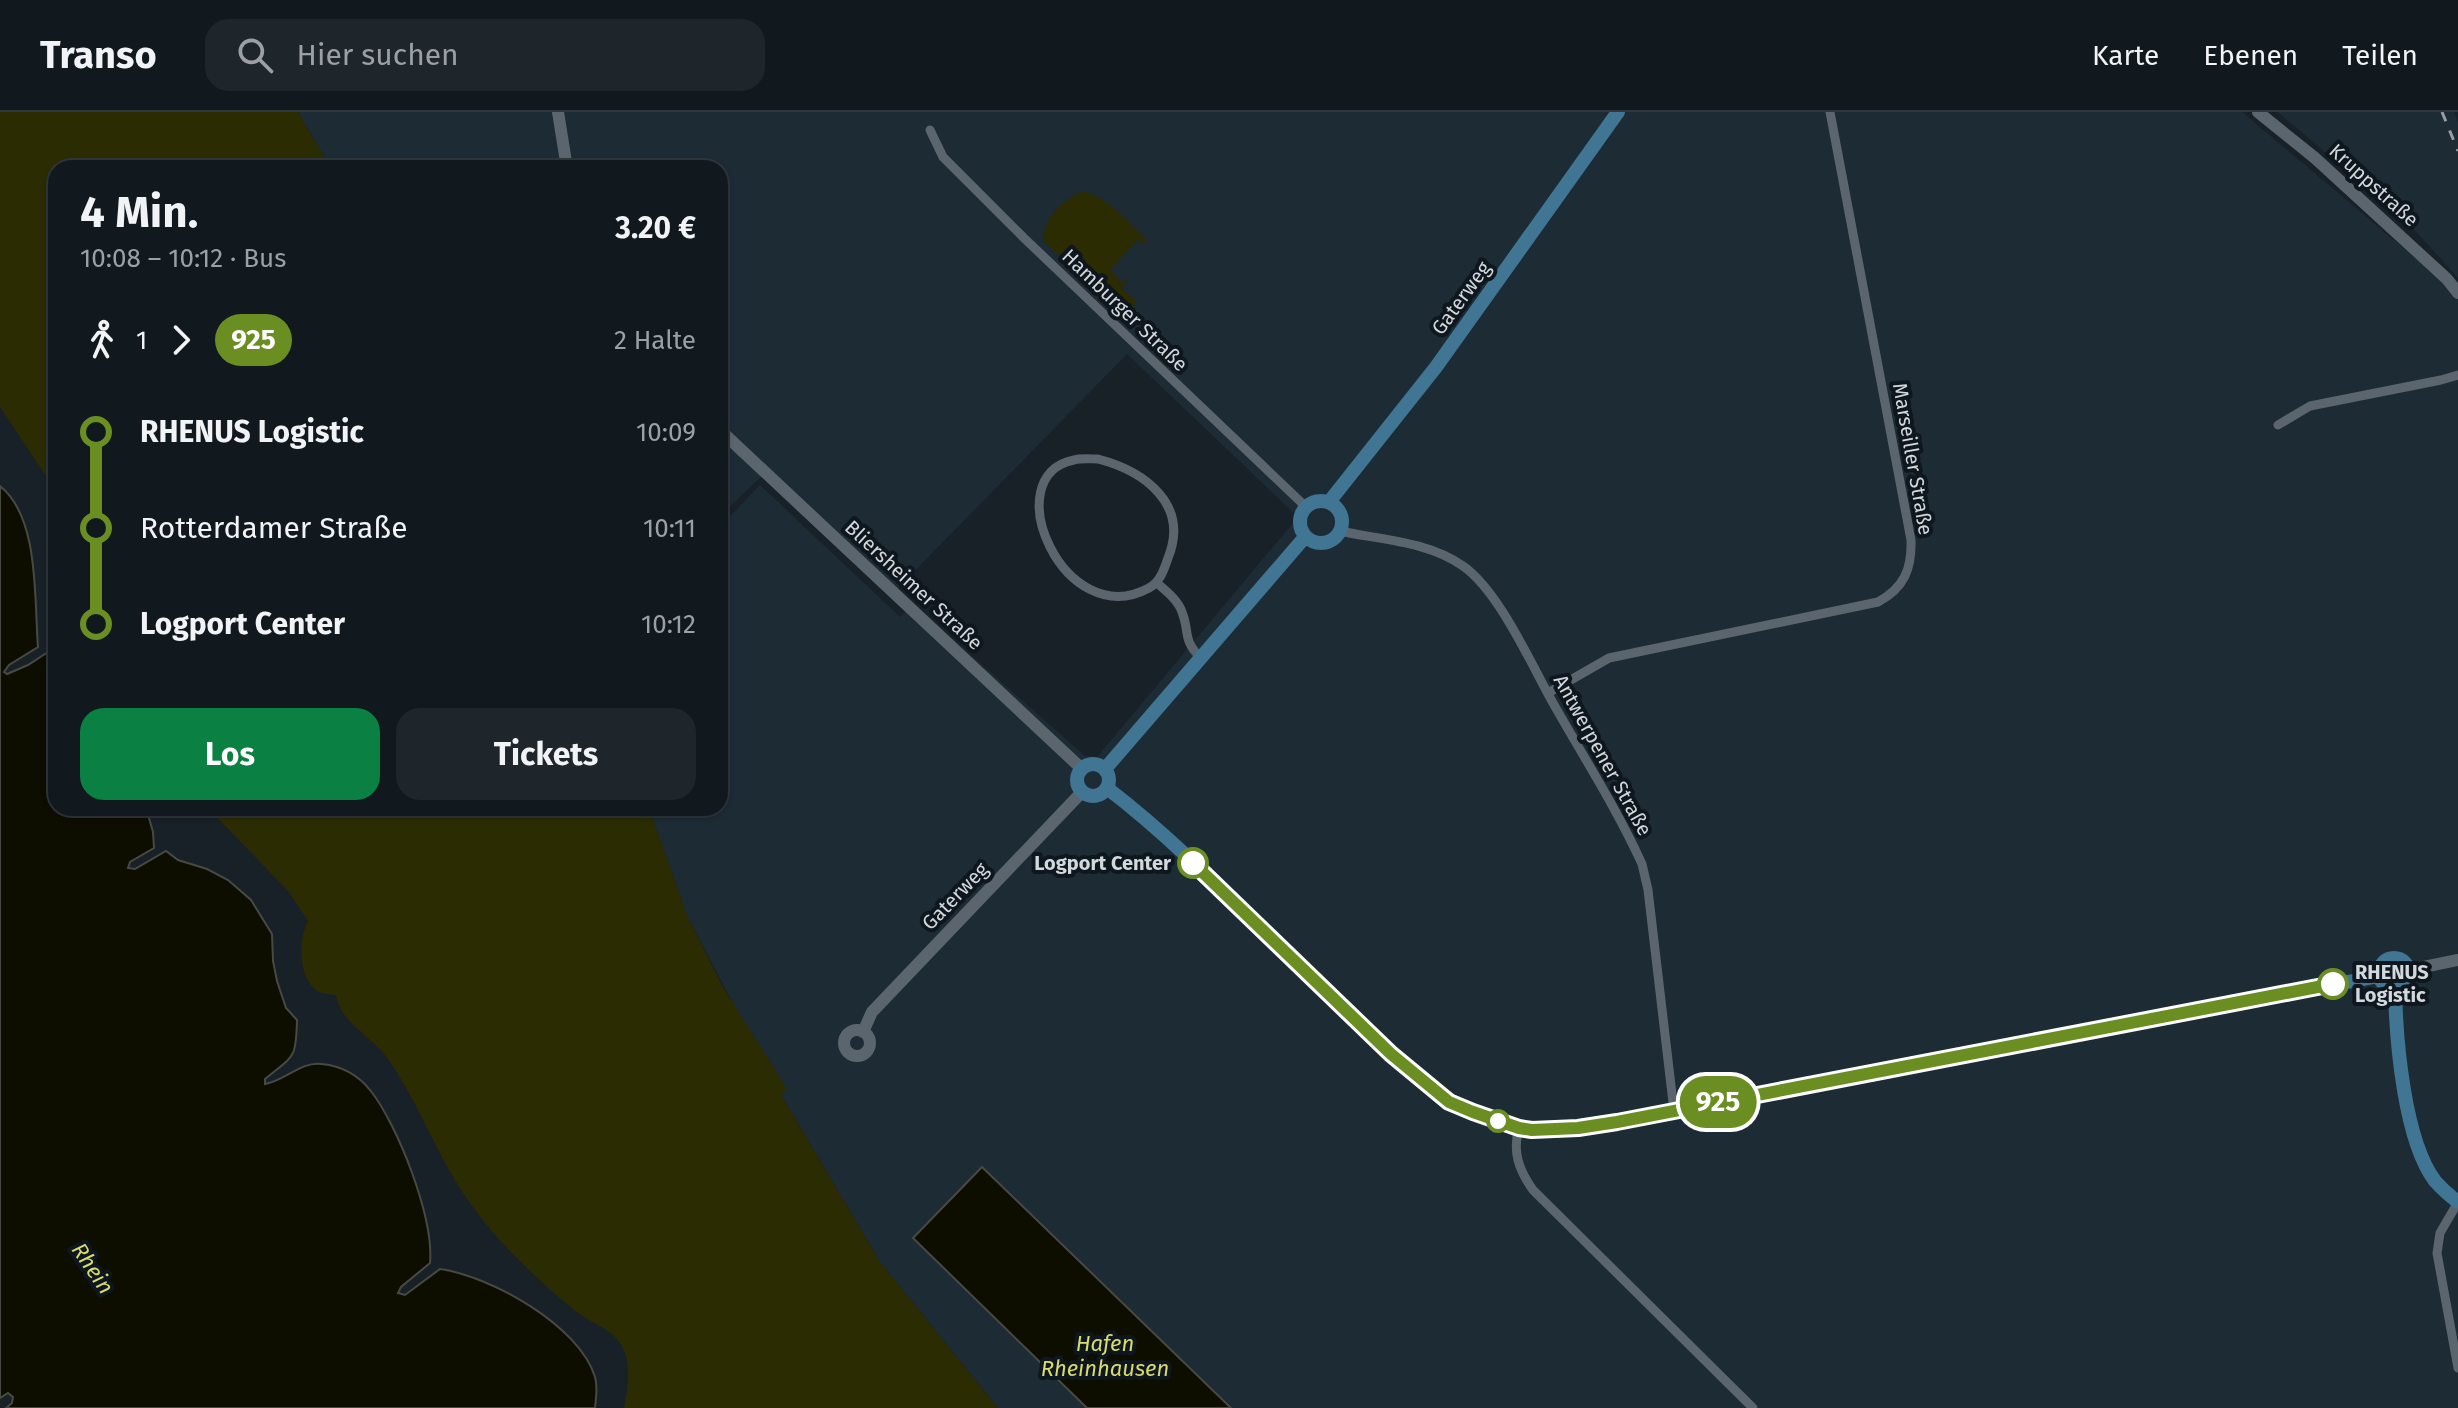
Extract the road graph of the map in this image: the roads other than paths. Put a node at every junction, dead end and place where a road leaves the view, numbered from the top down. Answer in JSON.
{"nodes":[{"id":1,"x":558,"y":112,"type":"edge"},
{"id":2,"x":1618,"y":112,"type":"edge"},
{"id":3,"x":1830,"y":112,"type":"edge"},
{"id":4,"x":2258,"y":112,"type":"edge"},
{"id":5,"x":930,"y":130,"type":"dead end"},
{"id":6,"x":566,"y":160,"type":"edge"},
{"id":7,"x":2458,"y":293,"type":"edge"},
{"id":8,"x":2458,"y":375,"type":"edge"},
{"id":9,"x":2278,"y":425,"type":"dead end"},
{"id":10,"x":728,"y":437,"type":"edge"},
{"id":11,"x":1329,"y":502,"type":"junction"},
{"id":12,"x":1305,"y":506,"type":"junction"},
{"id":13,"x":1340,"y":531,"type":"junction"},
{"id":14,"x":1305,"y":537,"type":"junction"},
{"id":15,"x":1157,"y":583,"type":"junction"},
{"id":16,"x":1201,"y":658,"type":"junction"},
{"id":17,"x":1548,"y":693,"type":"junction"},
{"id":18,"x":1082,"y":769,"type":"junction"},
{"id":19,"x":1105,"y":769,"type":"junction"},
{"id":20,"x":1107,"y":788,"type":"junction"},
{"id":21,"x":1082,"y":792,"type":"junction"},
{"id":22,"x":2458,"y":960,"type":"edge"},
{"id":23,"x":2409,"y":970,"type":"junction"},
{"id":24,"x":2379,"y":976,"type":"junction"},
{"id":25,"x":2395,"y":988,"type":"junction"},
{"id":26,"x":863,"y":1032,"type":"dead end"},
{"id":27,"x":1674,"y":1111,"type":"junction"},
{"id":28,"x":1519,"y":1128,"type":"junction"},
{"id":29,"x":2458,"y":1202,"type":"edge"},
{"id":30,"x":2458,"y":1368,"type":"edge"},
{"id":31,"x":1753,"y":1408,"type":"edge"}],
"edges":[{"from":1,"to":6,"type":"street"},
{"from":2,"to":11,"type":"main road","name":"Gaterweg"},
{"from":3,"to":17,"type":"street","name":"Marseiller Straße"},
{"from":4,"to":7,"type":"street","name":"Kruppstraße"},
{"from":5,"to":12,"type":"street","name":"Hamburger Straße"},
{"from":8,"to":9,"type":"street"},
{"from":10,"to":18,"type":"street","name":"Bliersheimer Straße"},
{"from":11,"to":12,"type":"main road"},
{"from":11,"to":13,"type":"main road"},
{"from":12,"to":14,"type":"main road"},
{"from":13,"to":14,"type":"main road"},
{"from":13,"to":17,"type":"street","name":"Antwerpener Straße"},
{"from":14,"to":16,"type":"main road"},
{"from":15,"to":15,"type":"street"},
{"from":15,"to":16,"type":"street"},
{"from":16,"to":19,"type":"main road"},
{"from":17,"to":27,"type":"street","name":"Antwerpener Straße"},
{"from":18,"to":19,"type":"main road"},
{"from":18,"to":21,"type":"main road"},
{"from":19,"to":20,"type":"main road"},
{"from":20,"to":21,"type":"main road"},
{"from":20,"to":28,"type":"main road"},
{"from":21,"to":26,"type":"street","name":"Gaterweg"},
{"from":22,"to":23,"type":"street"},
{"from":23,"to":24,"type":"main road"},
{"from":23,"to":25,"type":"main road"},
{"from":24,"to":25,"type":"main road"},
{"from":24,"to":27,"type":"main road"},
{"from":25,"to":29,"type":"main road"},
{"from":27,"to":28,"type":"main road"},
{"from":28,"to":31,"type":"street"},
{"from":29,"to":30,"type":"street"}]}
